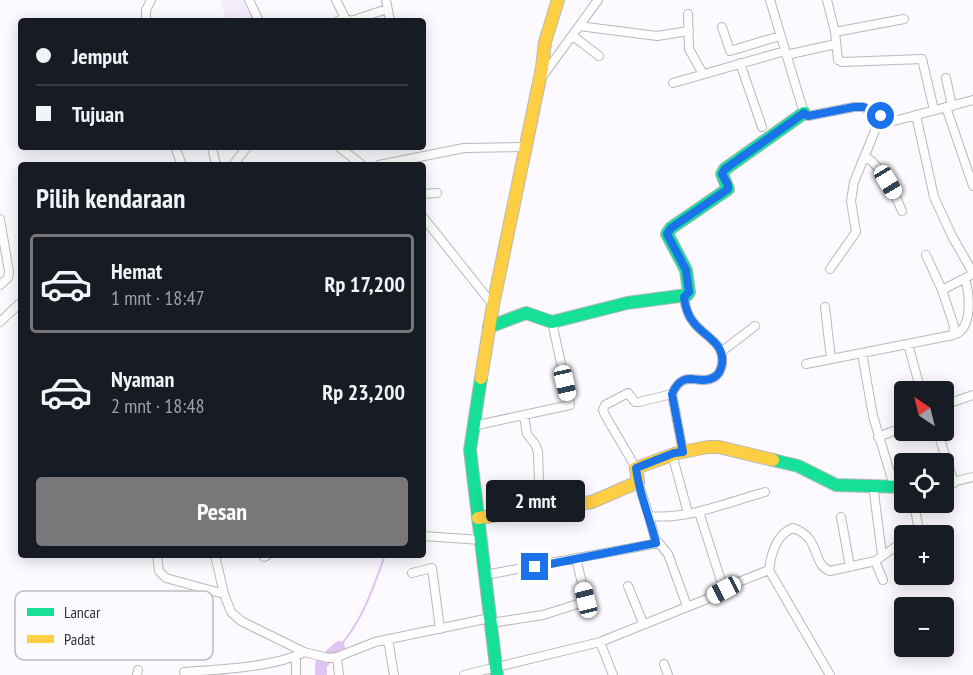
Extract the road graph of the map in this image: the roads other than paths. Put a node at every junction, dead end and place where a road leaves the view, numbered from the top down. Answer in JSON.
{"nodes":[{"id":1,"x":151,"y":0,"type":"edge"},
{"id":2,"x":249,"y":0,"type":"edge"},
{"id":3,"x":336,"y":0,"type":"edge"},
{"id":4,"x":558,"y":0,"type":"edge"},
{"id":5,"x":598,"y":0,"type":"edge"},
{"id":6,"x":827,"y":0,"type":"edge"},
{"id":7,"x":773,"y":1,"type":"edge"},
{"id":8,"x":387,"y":5,"type":"edge"},
{"id":9,"x":688,"y":14,"type":"dead end"},
{"id":10,"x":146,"y":18,"type":"edge"},
{"id":11,"x":258,"y":18,"type":"edge"},
{"id":12,"x":342,"y":18,"type":"edge"},
{"id":13,"x":370,"y":18,"type":"edge"},
{"id":14,"x":904,"y":19,"type":"dead end"},
{"id":15,"x":579,"y":26,"type":"junction"},
{"id":16,"x":722,"y":27,"type":"dead end"},
{"id":17,"x":689,"y":31,"type":"junction"},
{"id":18,"x":835,"y":32,"type":"junction"},
{"id":19,"x":573,"y":36,"type":"junction"},
{"id":20,"x":780,"y":36,"type":"junction"},
{"id":21,"x":836,"y":44,"type":"junction"},
{"id":22,"x":730,"y":51,"type":"junction"},
{"id":23,"x":785,"y":53,"type":"junction"},
{"id":24,"x":598,"y":56,"type":"dead end"},
{"id":25,"x":737,"y":64,"type":"junction"},
{"id":26,"x":703,"y":74,"type":"junction"},
{"id":27,"x":946,"y":78,"type":"dead end"},
{"id":28,"x":539,"y":80,"type":"junction"},
{"id":29,"x":673,"y":84,"type":"dead end"},
{"id":30,"x":973,"y":100,"type":"edge"},
{"id":31,"x":949,"y":107,"type":"junction"},
{"id":32,"x":934,"y":110,"type":"junction"},
{"id":33,"x":804,"y":113,"type":"junction"},
{"id":34,"x":916,"y":115,"type":"junction"},
{"id":35,"x":881,"y":116,"type":"junction"},
{"id":36,"x":762,"y":127,"type":"dead end"},
{"id":37,"x":525,"y":147,"type":"junction"},
{"id":38,"x":244,"y":150,"type":"edge"},
{"id":39,"x":343,"y":150,"type":"edge"},
{"id":40,"x":865,"y":156,"type":"junction"},
{"id":41,"x":234,"y":162,"type":"edge"},
{"id":42,"x":358,"y":162,"type":"edge"},
{"id":43,"x":394,"y":162,"type":"edge"},
{"id":44,"x":973,"y":186,"type":"edge"},
{"id":45,"x":437,"y":193,"type":"dead end"},
{"id":46,"x":426,"y":194,"type":"edge"},
{"id":47,"x":902,"y":211,"type":"dead end"},
{"id":48,"x":0,"y":219,"type":"edge"},
{"id":49,"x":426,"y":221,"type":"edge"},
{"id":50,"x":926,"y":255,"type":"dead end"},
{"id":51,"x":830,"y":269,"type":"dead end"},
{"id":52,"x":970,"y":275,"type":"edge"},
{"id":53,"x":0,"y":285,"type":"edge"},
{"id":54,"x":942,"y":290,"type":"junction"},
{"id":55,"x":684,"y":297,"type":"junction"},
{"id":56,"x":493,"y":304,"type":"junction"},
{"id":57,"x":18,"y":305,"type":"edge"},
{"id":58,"x":825,"y":307,"type":"dead end"},
{"id":59,"x":0,"y":322,"type":"edge"},
{"id":60,"x":552,"y":322,"type":"junction"},
{"id":61,"x":756,"y":326,"type":"dead end"},
{"id":62,"x":489,"y":327,"type":"junction"},
{"id":63,"x":973,"y":333,"type":"edge"},
{"id":64,"x":957,"y":334,"type":"junction"},
{"id":65,"x":908,"y":344,"type":"junction"},
{"id":66,"x":722,"y":352,"type":"junction"},
{"id":67,"x":862,"y":353,"type":"junction"},
{"id":68,"x":831,"y":359,"type":"junction"},
{"id":69,"x":806,"y":364,"type":"dead end"},
{"id":70,"x":918,"y":381,"type":"edge"},
{"id":71,"x":672,"y":394,"type":"junction"},
{"id":72,"x":973,"y":395,"type":"edge"},
{"id":73,"x":954,"y":402,"type":"edge"},
{"id":74,"x":524,"y":416,"type":"junction"},
{"id":75,"x":473,"y":426,"type":"junction"},
{"id":76,"x":894,"y":431,"type":"edge"},
{"id":77,"x":878,"y":437,"type":"junction"},
{"id":78,"x":677,"y":453,"type":"junction"},
{"id":79,"x":636,"y":468,"type":"junction"},
{"id":80,"x":894,"y":475,"type":"edge"},
{"id":81,"x":973,"y":477,"type":"edge"},
{"id":82,"x":638,"y":482,"type":"junction"},
{"id":83,"x":954,"y":483,"type":"edge"},
{"id":84,"x":873,"y":485,"type":"junction"},
{"id":85,"x":894,"y":487,"type":"edge"},
{"id":86,"x":765,"y":492,"type":"dead end"},
{"id":87,"x":540,"y":510,"type":"junction"},
{"id":88,"x":699,"y":512,"type":"junction"},
{"id":89,"x":688,"y":513,"type":"junction"},
{"id":90,"x":649,"y":516,"type":"junction"},
{"id":91,"x":841,"y":517,"type":"dead end"},
{"id":92,"x":478,"y":518,"type":"junction"},
{"id":93,"x":426,"y":536,"type":"edge"},
{"id":94,"x":481,"y":540,"type":"junction"},
{"id":95,"x":656,"y":543,"type":"junction"},
{"id":96,"x":894,"y":548,"type":"edge"},
{"id":97,"x":157,"y":558,"type":"edge"},
{"id":98,"x":216,"y":558,"type":"edge"},
{"id":99,"x":576,"y":558,"type":"junction"},
{"id":100,"x":879,"y":558,"type":"junction"},
{"id":101,"x":850,"y":567,"type":"junction"},
{"id":102,"x":769,"y":570,"type":"junction"},
{"id":103,"x":412,"y":573,"type":"dead end"},
{"id":104,"x":485,"y":575,"type":"junction"},
{"id":105,"x":883,"y":580,"type":"dead end"},
{"id":106,"x":628,"y":586,"type":"dead end"},
{"id":107,"x":724,"y":590,"type":"junction"},
{"id":108,"x":224,"y":594,"type":"junction"},
{"id":109,"x":687,"y":606,"type":"junction"},
{"id":110,"x":491,"y":620,"type":"junction"},
{"id":111,"x":643,"y":623,"type":"junction"},
{"id":112,"x":441,"y":629,"type":"junction"},
{"id":113,"x":388,"y":639,"type":"junction"},
{"id":114,"x":600,"y":642,"type":"junction"},
{"id":115,"x":300,"y":654,"type":"junction"},
{"id":116,"x":337,"y":657,"type":"junction"},
{"id":117,"x":663,"y":664,"type":"dead end"},
{"id":118,"x":496,"y":670,"type":"edge"},
{"id":119,"x":246,"y":671,"type":"edge"},
{"id":120,"x":184,"y":672,"type":"dead end"},
{"id":121,"x":297,"y":675,"type":"edge"},
{"id":122,"x":339,"y":675,"type":"edge"},
{"id":123,"x":394,"y":675,"type":"edge"},
{"id":124,"x":464,"y":675,"type":"edge"},
{"id":125,"x":613,"y":675,"type":"edge"},
{"id":126,"x":668,"y":675,"type":"edge"},
{"id":127,"x":830,"y":675,"type":"edge"}],
"edges":[{"from":1,"to":10,"type":"street"},
{"from":2,"to":11,"type":"street"},
{"from":3,"to":12,"type":"street"},
{"from":4,"to":28,"type":"street"},
{"from":5,"to":15,"type":"street"},
{"from":6,"to":18,"type":"street"},
{"from":7,"to":20,"type":"street"},
{"from":8,"to":13,"type":"street"},
{"from":9,"to":17,"type":"street"},
{"from":14,"to":18,"type":"street"},
{"from":15,"to":17,"type":"street"},
{"from":15,"to":19,"type":"street"},
{"from":16,"to":22,"type":"street"},
{"from":17,"to":26,"type":"street"},
{"from":18,"to":21,"type":"street"},
{"from":19,"to":24,"type":"street"},
{"from":19,"to":28,"type":"street"},
{"from":20,"to":22,"type":"street"},
{"from":20,"to":23,"type":"street"},
{"from":21,"to":23,"type":"street"},
{"from":21,"to":32,"type":"street"},
{"from":22,"to":25,"type":"street"},
{"from":23,"to":25,"type":"street"},
{"from":23,"to":33,"type":"street"},
{"from":25,"to":26,"type":"street"},
{"from":25,"to":36,"type":"street"},
{"from":26,"to":29,"type":"street"},
{"from":27,"to":31,"type":"street"},
{"from":28,"to":37,"type":"street"},
{"from":30,"to":31,"type":"street"},
{"from":31,"to":32,"type":"street"},
{"from":31,"to":44,"type":"street"},
{"from":32,"to":34,"type":"street"},
{"from":33,"to":35,"type":"street"},
{"from":33,"to":55,"type":"street"},
{"from":34,"to":35,"type":"street"},
{"from":34,"to":52,"type":"street"},
{"from":35,"to":40,"type":"street"},
{"from":37,"to":43,"type":"street"},
{"from":37,"to":56,"type":"street"},
{"from":38,"to":41,"type":"street"},
{"from":39,"to":42,"type":"street"},
{"from":40,"to":47,"type":"street"},
{"from":40,"to":51,"type":"street"},
{"from":45,"to":46,"type":"street"},
{"from":48,"to":53,"type":"street"},
{"from":49,"to":56,"type":"street"},
{"from":50,"to":54,"type":"street"},
{"from":52,"to":54,"type":"street"},
{"from":52,"to":64,"type":"street"},
{"from":54,"to":64,"type":"street"},
{"from":55,"to":60,"type":"street"},
{"from":55,"to":66,"type":"street"},
{"from":56,"to":62,"type":"street"},
{"from":57,"to":59,"type":"street"},
{"from":58,"to":68,"type":"street"},
{"from":60,"to":62,"type":"street"},
{"from":60,"to":74,"type":"street"},
{"from":61,"to":66,"type":"street"},
{"from":62,"to":75,"type":"street"},
{"from":63,"to":64,"type":"street"},
{"from":64,"to":65,"type":"street"},
{"from":65,"to":67,"type":"street"},
{"from":65,"to":70,"type":"street"},
{"from":66,"to":71,"type":"street"},
{"from":67,"to":68,"type":"street"},
{"from":67,"to":77,"type":"street"},
{"from":68,"to":69,"type":"street"},
{"from":71,"to":78,"type":"street"},
{"from":71,"to":79,"type":"street"},
{"from":72,"to":73,"type":"street"},
{"from":74,"to":75,"type":"street"},
{"from":74,"to":87,"type":"street"},
{"from":75,"to":92,"type":"street"},
{"from":76,"to":77,"type":"street"},
{"from":77,"to":80,"type":"street"},
{"from":78,"to":79,"type":"street"},
{"from":78,"to":84,"type":"street"},
{"from":78,"to":89,"type":"street"},
{"from":79,"to":82,"type":"street"},
{"from":81,"to":83,"type":"street"},
{"from":82,"to":87,"type":"street"},
{"from":82,"to":90,"type":"street"},
{"from":84,"to":85,"type":"street"},
{"from":84,"to":100,"type":"street"},
{"from":86,"to":88,"type":"street"},
{"from":87,"to":92,"type":"street"},
{"from":88,"to":89,"type":"street"},
{"from":88,"to":107,"type":"street"},
{"from":89,"to":90,"type":"street"},
{"from":90,"to":95,"type":"street"},
{"from":91,"to":101,"type":"street"},
{"from":92,"to":94,"type":"street"},
{"from":93,"to":94,"type":"street"},
{"from":94,"to":104,"type":"street"},
{"from":95,"to":99,"type":"street"},
{"from":95,"to":109,"type":"street"},
{"from":96,"to":100,"type":"street"},
{"from":97,"to":108,"type":"street"},
{"from":98,"to":108,"type":"street"},
{"from":99,"to":104,"type":"street"},
{"from":99,"to":110,"type":"street"},
{"from":100,"to":101,"type":"street"},
{"from":100,"to":105,"type":"street"},
{"from":101,"to":102,"type":"street"},
{"from":102,"to":107,"type":"street"},
{"from":102,"to":127,"type":"street"},
{"from":103,"to":112,"type":"street"},
{"from":104,"to":110,"type":"street"},
{"from":106,"to":111,"type":"street"},
{"from":107,"to":109,"type":"street"},
{"from":108,"to":115,"type":"street"},
{"from":109,"to":111,"type":"street"},
{"from":110,"to":112,"type":"street"},
{"from":110,"to":118,"type":"street"},
{"from":111,"to":114,"type":"street"},
{"from":112,"to":113,"type":"street"},
{"from":113,"to":116,"type":"street"},
{"from":113,"to":123,"type":"street"},
{"from":114,"to":118,"type":"street"},
{"from":114,"to":125,"type":"street"},
{"from":115,"to":116,"type":"street"},
{"from":115,"to":119,"type":"street"},
{"from":115,"to":121,"type":"street"},
{"from":116,"to":122,"type":"street"},
{"from":117,"to":126,"type":"street"},
{"from":118,"to":124,"type":"street"},
{"from":119,"to":120,"type":"street"}]}
